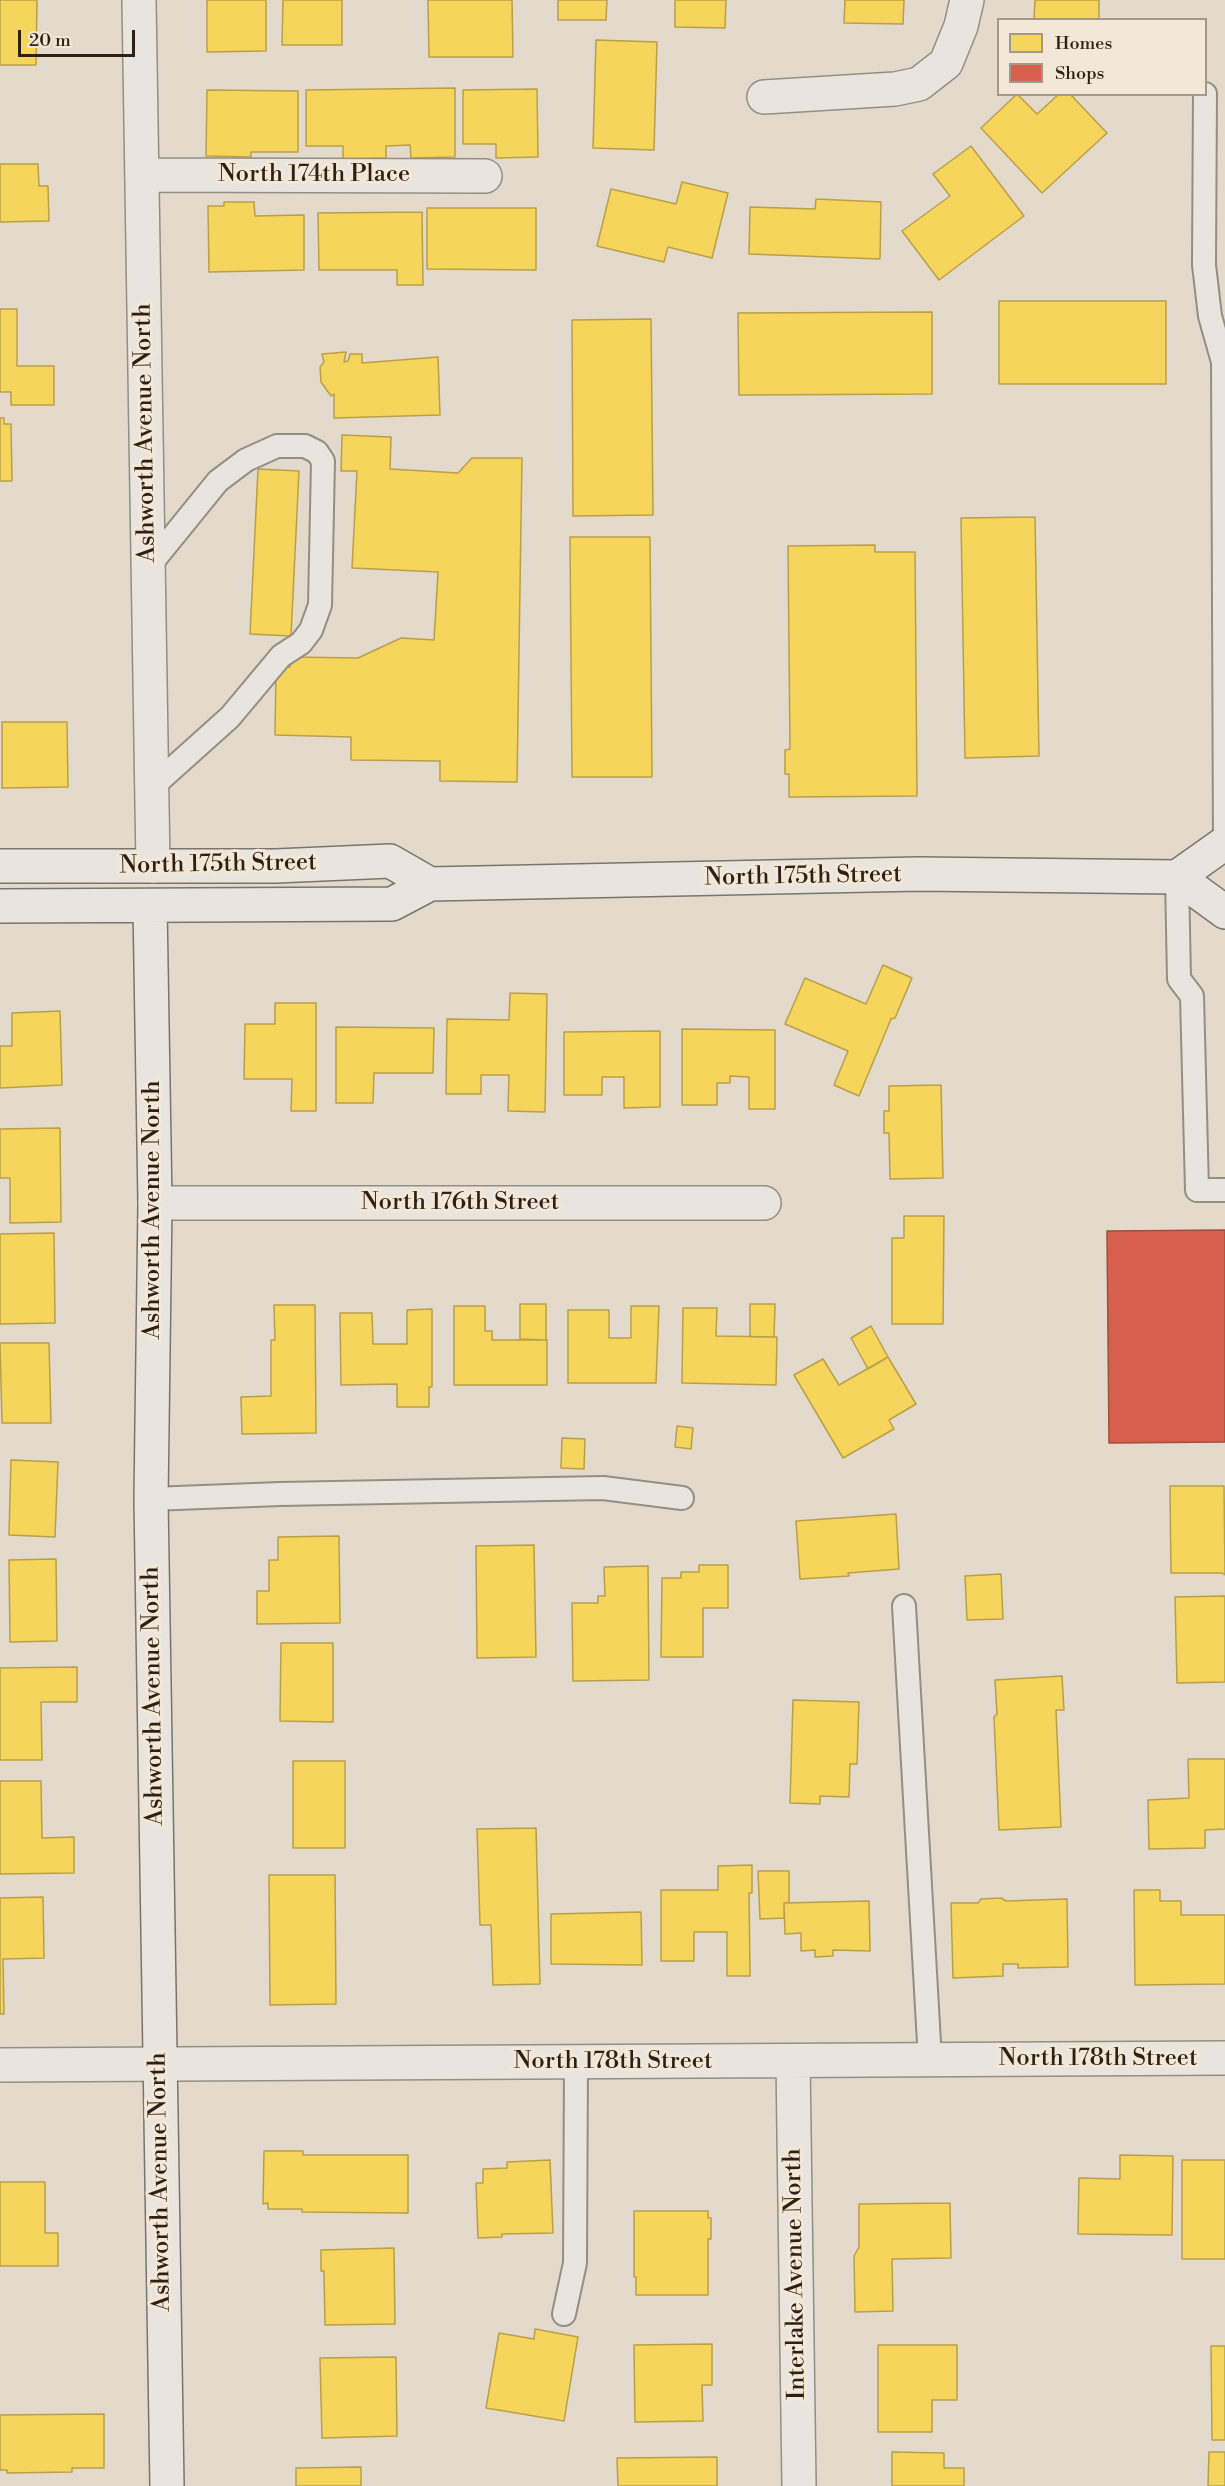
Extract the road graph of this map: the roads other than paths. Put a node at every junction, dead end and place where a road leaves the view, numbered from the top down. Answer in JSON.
{"nodes":[{"id":1,"x":139,"y":0,"type":"edge"},
{"id":2,"x":967,"y":0,"type":"edge"},
{"id":3,"x":1205,"y":96,"type":"edge"},
{"id":4,"x":764,"y":97,"type":"dead end"},
{"id":5,"x":142,"y":175,"type":"junction"},
{"id":6,"x":485,"y":176,"type":"dead end"},
{"id":7,"x":149,"y":566,"type":"junction"},
{"id":8,"x":152,"y":787,"type":"junction"},
{"id":9,"x":1225,"y":843,"type":"edge"},
{"id":10,"x":0,"y":866,"type":"edge"},
{"id":11,"x":153,"y":866,"type":"junction"},
{"id":12,"x":1177,"y":877,"type":"junction"},
{"id":13,"x":430,"y":884,"type":"junction"},
{"id":14,"x":0,"y":906,"type":"edge"},
{"id":15,"x":150,"y":906,"type":"junction"},
{"id":16,"x":1225,"y":912,"type":"edge"},
{"id":17,"x":1225,"y":1190,"type":"edge"},
{"id":18,"x":155,"y":1203,"type":"junction"},
{"id":19,"x":764,"y":1203,"type":"dead end"},
{"id":20,"x":682,"y":1498,"type":"dead end"},
{"id":21,"x":151,"y":1500,"type":"junction"},
{"id":22,"x":904,"y":1606,"type":"dead end"},
{"id":23,"x":1225,"y":2058,"type":"edge"},
{"id":24,"x":930,"y":2060,"type":"junction"},
{"id":25,"x":793,"y":2061,"type":"junction"},
{"id":26,"x":576,"y":2062,"type":"junction"},
{"id":27,"x":159,"y":2063,"type":"junction"},
{"id":28,"x":0,"y":2065,"type":"edge"},
{"id":29,"x":564,"y":2314,"type":"dead end"},
{"id":30,"x":167,"y":2486,"type":"edge"},
{"id":31,"x":799,"y":2486,"type":"edge"}],
"edges":[{"from":1,"to":5,"type":"street","name":"Ashworth Avenue North"},
{"from":2,"to":4,"type":"street"},
{"from":3,"to":9,"type":"lane"},
{"from":5,"to":6,"type":"street","name":"North 174th Place"},
{"from":5,"to":7,"type":"street","name":"Ashworth Avenue North"},
{"from":7,"to":8,"type":"street","name":"Ashworth Avenue North"},
{"from":7,"to":8,"type":"lane"},
{"from":8,"to":11,"type":"street","name":"Ashworth Avenue North"},
{"from":9,"to":12,"type":"street"},
{"from":10,"to":11,"type":"street","name":"North 175th Street"},
{"from":11,"to":13,"type":"street","name":"North 175th Street"},
{"from":12,"to":13,"type":"street","name":"North 175th Street"},
{"from":12,"to":16,"type":"street"},
{"from":12,"to":17,"type":"lane"},
{"from":13,"to":15,"type":"street","name":"North 175th Street"},
{"from":14,"to":15,"type":"street","name":"North 175th Street"},
{"from":15,"to":18,"type":"street","name":"Ashworth Avenue North"},
{"from":18,"to":19,"type":"street","name":"North 176th Street"},
{"from":18,"to":21,"type":"street","name":"Ashworth Avenue North"},
{"from":20,"to":21,"type":"lane"},
{"from":21,"to":27,"type":"street","name":"Ashworth Avenue North"},
{"from":22,"to":24,"type":"lane"},
{"from":23,"to":24,"type":"street","name":"North 178th Street"},
{"from":24,"to":25,"type":"street","name":"North 178th Street"},
{"from":25,"to":26,"type":"street","name":"North 178th Street"},
{"from":25,"to":31,"type":"street","name":"Interlake Avenue North"},
{"from":26,"to":27,"type":"street","name":"North 178th Street"},
{"from":26,"to":29,"type":"lane"},
{"from":27,"to":28,"type":"street","name":"North 178th Street"},
{"from":27,"to":30,"type":"street","name":"Ashworth Avenue North"}]}
